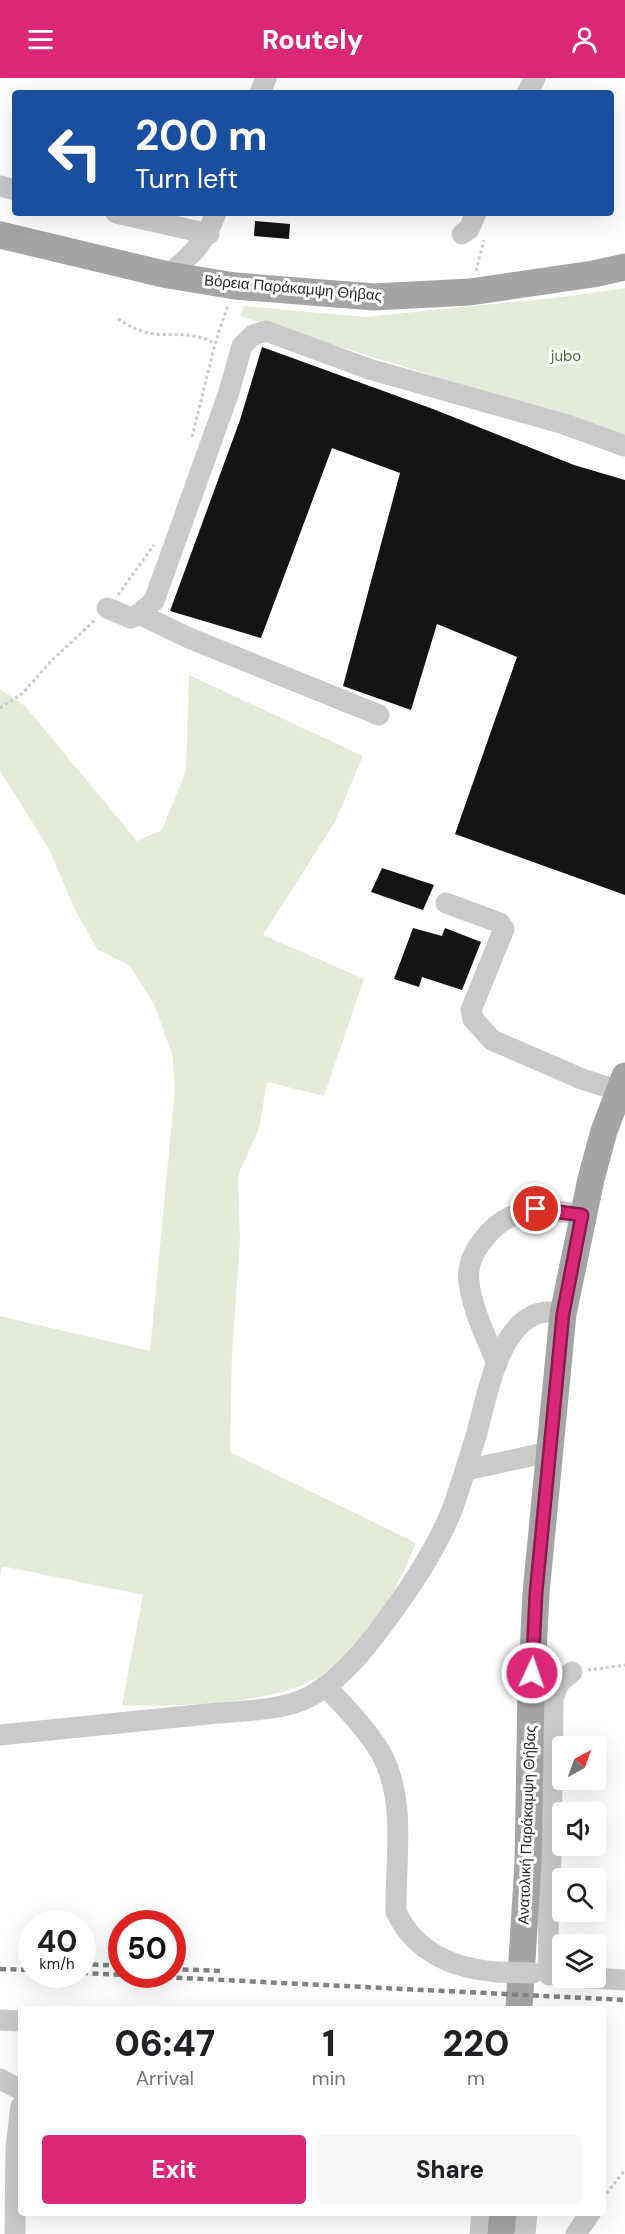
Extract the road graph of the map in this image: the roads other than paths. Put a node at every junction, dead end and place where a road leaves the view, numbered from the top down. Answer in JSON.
{"nodes":[{"id":1,"x":129,"y":216,"type":"edge"},
{"id":2,"x":215,"y":216,"type":"edge"},
{"id":3,"x":475,"y":216,"type":"edge"},
{"id":4,"x":209,"y":234,"type":"junction"},
{"id":5,"x":462,"y":234,"type":"dead end"},
{"id":6,"x":0,"y":235,"type":"edge"},
{"id":7,"x":625,"y":267,"type":"edge"},
{"id":8,"x":168,"y":275,"type":"junction"},
{"id":9,"x":625,"y":446,"type":"edge"},
{"id":10,"x":107,"y":608,"type":"road end"},
{"id":11,"x":139,"y":614,"type":"junction"},
{"id":12,"x":379,"y":715,"type":"dead end"},
{"id":13,"x":446,"y":903,"type":"dead end"},
{"id":14,"x":622,"y":1083,"type":"edge"},
{"id":15,"x":582,"y":1215,"type":"junction"},
{"id":16,"x":563,"y":1314,"type":"junction"},
{"id":17,"x":497,"y":1364,"type":"junction"},
{"id":18,"x":549,"y":1452,"type":"junction"},
{"id":19,"x":466,"y":1470,"type":"junction"},
{"id":20,"x":572,"y":1672,"type":"road end"},
{"id":21,"x":325,"y":1686,"type":"junction"},
{"id":22,"x":0,"y":1735,"type":"edge"},
{"id":23,"x":548,"y":1975,"type":"edge"},
{"id":24,"x":606,"y":1979,"type":"edge"},
{"id":25,"x":625,"y":1980,"type":"edge"},
{"id":26,"x":519,"y":2006,"type":"edge"},
{"id":27,"x":0,"y":2020,"type":"edge"},
{"id":28,"x":18,"y":2021,"type":"edge"},
{"id":29,"x":0,"y":2079,"type":"edge"},
{"id":30,"x":18,"y":2088,"type":"edge"},
{"id":31,"x":18,"y":2131,"type":"edge"},
{"id":32,"x":482,"y":2216,"type":"edge"},
{"id":33,"x":503,"y":2216,"type":"edge"},
{"id":34,"x":527,"y":2216,"type":"edge"},
{"id":35,"x":588,"y":2216,"type":"edge"},
{"id":36,"x":15,"y":2234,"type":"edge"},
{"id":37,"x":480,"y":2234,"type":"edge"},
{"id":38,"x":501,"y":2234,"type":"edge"},
{"id":39,"x":525,"y":2234,"type":"edge"},
{"id":40,"x":576,"y":2234,"type":"edge"}],
"edges":[{"from":1,"to":4,"type":"street"},
{"from":2,"to":4,"type":"street"},
{"from":3,"to":5,"type":"street"},
{"from":4,"to":8,"type":"street"},
{"from":6,"to":8,"type":"main road","name":"Βόρεια Παράκαμψη Θήβας"},
{"from":7,"to":8,"type":"main road","name":"Βόρεια Παράκαμψη Θήβας"},
{"from":9,"to":11,"type":"street"},
{"from":10,"to":11,"type":"street"},
{"from":11,"to":12,"type":"street"},
{"from":13,"to":14,"type":"street"},
{"from":14,"to":15,"type":"main road","name":"Ανατολική Παράκαμψη Θήβας"},
{"from":15,"to":16,"type":"main road","name":"Ανατολική Παράκαμψη Θήβας"},
{"from":15,"to":17,"type":"street"},
{"from":16,"to":17,"type":"street"},
{"from":16,"to":18,"type":"main road","name":"Ανατολική Παράκαμψη Θήβας"},
{"from":17,"to":19,"type":"street"},
{"from":18,"to":19,"type":"street"},
{"from":18,"to":26,"type":"main road","name":"Ανατολική Παράκαμψη Θήβας"},
{"from":19,"to":21,"type":"street"},
{"from":20,"to":23,"type":"street"},
{"from":21,"to":22,"type":"street"},
{"from":21,"to":23,"type":"street","bridge":true},
{"from":24,"to":25,"type":"street"},
{"from":27,"to":28,"type":"street"},
{"from":29,"to":30,"type":"street"},
{"from":31,"to":36,"type":"street"},
{"from":32,"to":37,"type":"street"},
{"from":33,"to":38,"type":"main road"},
{"from":34,"to":39,"type":"street"},
{"from":35,"to":40,"type":"street"}]}
